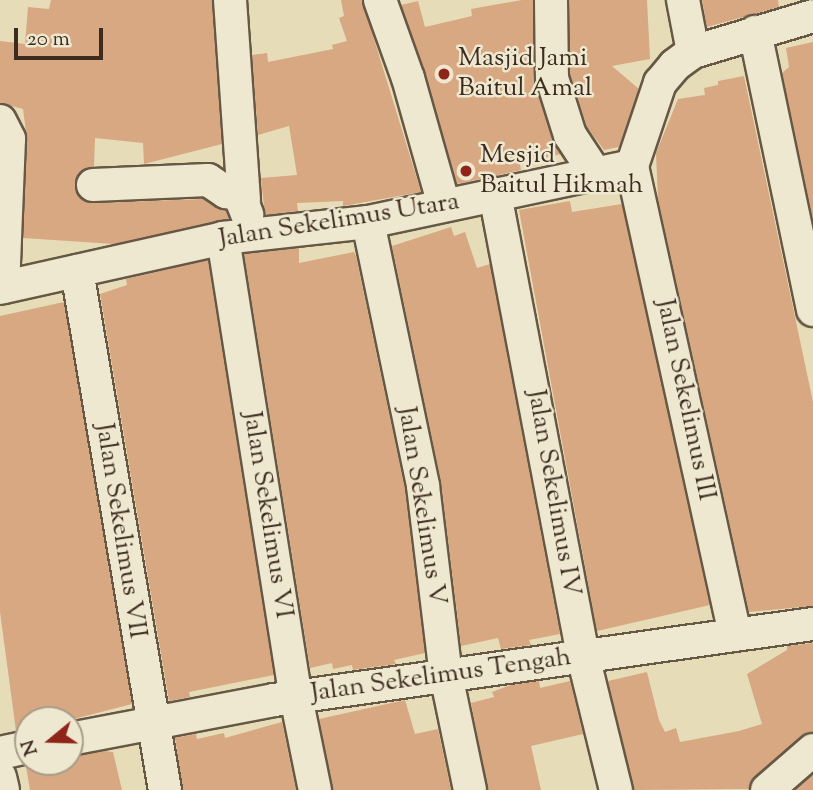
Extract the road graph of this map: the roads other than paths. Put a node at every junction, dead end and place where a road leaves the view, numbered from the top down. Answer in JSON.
{"nodes":[{"id":1,"x":230,"y":0,"type":"edge"},
{"id":2,"x":380,"y":0,"type":"edge"},
{"id":3,"x":551,"y":0,"type":"edge"},
{"id":4,"x":683,"y":0,"type":"edge"},
{"id":5,"x":813,"y":16,"type":"edge"},
{"id":6,"x":755,"y":32,"type":"junction"},
{"id":7,"x":693,"y":52,"type":"junction"},
{"id":8,"x":0,"y":121,"type":"edge"},
{"id":9,"x":632,"y":166,"type":"junction"},
{"id":10,"x":595,"y":173,"type":"junction"},
{"id":11,"x":93,"y":185,"type":"dead end"},
{"id":12,"x":495,"y":194,"type":"junction"},
{"id":13,"x":244,"y":200,"type":"junction"},
{"id":14,"x":444,"y":205,"type":"junction"},
{"id":15,"x":368,"y":222,"type":"junction"},
{"id":16,"x":237,"y":237,"type":"junction"},
{"id":17,"x":77,"y":271,"type":"junction"},
{"id":18,"x":2,"y":288,"type":"edge"},
{"id":19,"x":813,"y":310,"type":"edge"},
{"id":20,"x":813,"y":624,"type":"edge"},
{"id":21,"x":735,"y":635,"type":"junction"},
{"id":22,"x":583,"y":656,"type":"junction"},
{"id":23,"x":446,"y":675,"type":"junction"},
{"id":24,"x":296,"y":697,"type":"junction"},
{"id":25,"x":151,"y":724,"type":"junction"},
{"id":26,"x":84,"y":736,"type":"edge"},
{"id":27,"x":813,"y":750,"type":"edge"},
{"id":28,"x":0,"y":777,"type":"edge"},
{"id":29,"x":3,"y":790,"type":"edge"},
{"id":30,"x":165,"y":790,"type":"edge"},
{"id":31,"x":315,"y":790,"type":"edge"},
{"id":32,"x":470,"y":790,"type":"edge"},
{"id":33,"x":616,"y":790,"type":"edge"},
{"id":34,"x":767,"y":790,"type":"edge"}],
"edges":[{"from":1,"to":13,"type":"street","name":"Jalan Sekelimus VI"},
{"from":2,"to":14,"type":"street"},
{"from":3,"to":10,"type":"street"},
{"from":4,"to":7,"type":"street"},
{"from":5,"to":6,"type":"street"},
{"from":6,"to":7,"type":"street"},
{"from":6,"to":19,"type":"street"},
{"from":7,"to":9,"type":"street"},
{"from":8,"to":18,"type":"street"},
{"from":9,"to":10,"type":"street","name":"Jalan Sekelimus Utara"},
{"from":9,"to":21,"type":"street","name":"Jalan Sekelimus III"},
{"from":10,"to":12,"type":"street","name":"Jalan Sekelimus Utara"},
{"from":11,"to":13,"type":"street"},
{"from":12,"to":14,"type":"street","name":"Jalan Sekelimus Utara"},
{"from":12,"to":22,"type":"street","name":"Jalan Sekelimus IV"},
{"from":13,"to":16,"type":"street","name":"Jalan Sekelimus VI"},
{"from":14,"to":15,"type":"street","name":"Jalan Sekelimus Utara"},
{"from":15,"to":16,"type":"street","name":"Jalan Sekelimus Utara"},
{"from":15,"to":23,"type":"street","name":"Jalan Sekelimus V"},
{"from":16,"to":17,"type":"street","name":"Jalan Sekelimus Utara"},
{"from":16,"to":24,"type":"street","name":"Jalan Sekelimus VI"},
{"from":17,"to":18,"type":"street","name":"Jalan Sekelimus Utara"},
{"from":17,"to":25,"type":"street","name":"Jalan Sekelimus VII"},
{"from":20,"to":21,"type":"street","name":"Jalan Sekelimus Tengah"},
{"from":21,"to":22,"type":"street","name":"Jalan Sekelimus Tengah"},
{"from":22,"to":23,"type":"street","name":"Jalan Sekelimus Tengah"},
{"from":22,"to":33,"type":"street","name":"Jalan Sekelimus IV"},
{"from":23,"to":24,"type":"street","name":"Jalan Sekelimus Tengah"},
{"from":23,"to":32,"type":"street","name":"Jalan Sekelimus V"},
{"from":24,"to":25,"type":"street","name":"Jalan Sekelimus Tengah"},
{"from":24,"to":31,"type":"street","name":"Jalan Sekelimus VI"},
{"from":25,"to":26,"type":"street","name":"Jalan Sekelimus Tengah"},
{"from":25,"to":30,"type":"street","name":"Jalan Sekelimus VII"},
{"from":27,"to":34,"type":"street"},
{"from":28,"to":29,"type":"street"}]}
